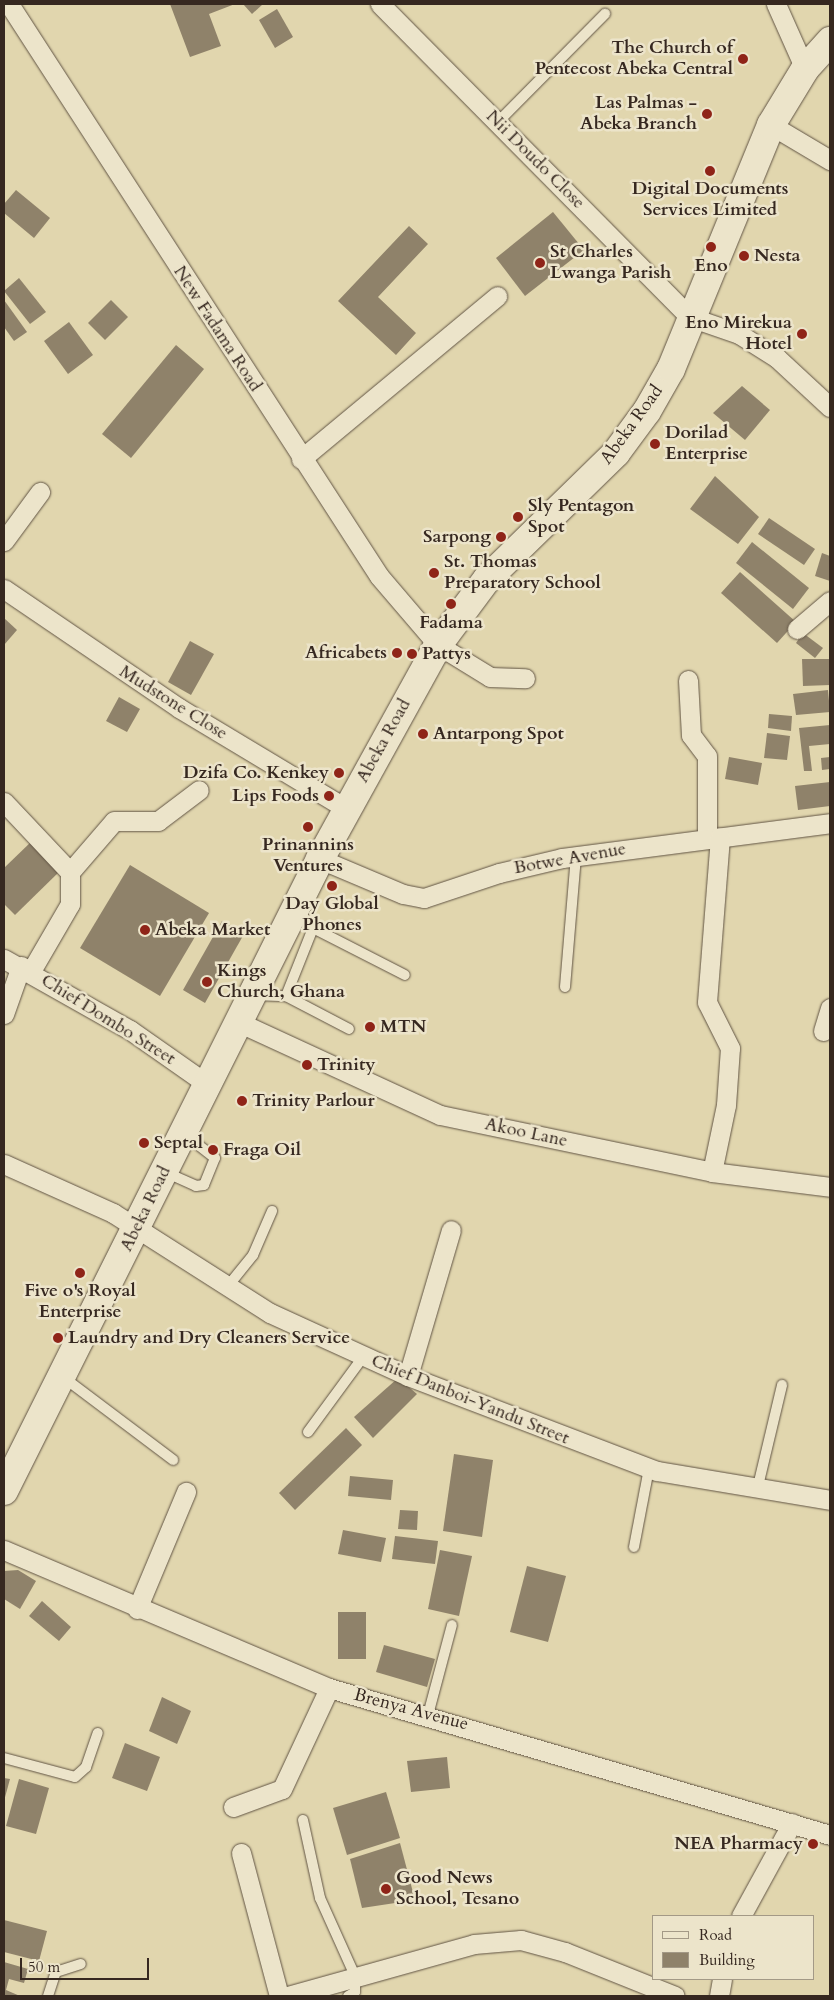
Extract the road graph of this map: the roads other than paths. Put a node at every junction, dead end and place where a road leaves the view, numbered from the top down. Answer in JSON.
{"nodes":[{"id":1,"x":9,"y":4,"type":"edge"},
{"id":2,"x":380,"y":4,"type":"edge"},
{"id":3,"x":776,"y":4,"type":"edge"},
{"id":4,"x":605,"y":14,"type":"dead end"},
{"id":5,"x":830,"y":41,"type":"edge"},
{"id":6,"x":806,"y":69,"type":"junction"},
{"id":7,"x":499,"y":121,"type":"junction"},
{"id":8,"x":771,"y":124,"type":"junction"},
{"id":9,"x":830,"y":160,"type":"edge"},
{"id":10,"x":497,"y":296,"type":"dead end"},
{"id":11,"x":690,"y":317,"type":"junction"},
{"id":12,"x":830,"y":407,"type":"edge"},
{"id":13,"x":301,"y":458,"type":"junction"},
{"id":14,"x":40,"y":492,"type":"dead end"},
{"id":15,"x":4,"y":541,"type":"edge"},
{"id":16,"x":4,"y":589,"type":"edge"},
{"id":17,"x":830,"y":601,"type":"edge"},
{"id":18,"x":797,"y":630,"type":"dead end"},
{"id":19,"x":438,"y":646,"type":"junction"},
{"id":20,"x":525,"y":678,"type":"dead end"},
{"id":21,"x":688,"y":680,"type":"dead end"},
{"id":22,"x":199,"y":790,"type":"dead end"},
{"id":23,"x":4,"y":802,"type":"edge"},
{"id":24,"x":347,"y":809,"type":"junction"},
{"id":25,"x":830,"y":823,"type":"edge"},
{"id":26,"x":714,"y":838,"type":"junction"},
{"id":27,"x":576,"y":856,"type":"junction"},
{"id":28,"x":320,"y":859,"type":"junction"},
{"id":29,"x":70,"y":872,"type":"junction"},
{"id":30,"x":304,"y":918,"type":"junction"},
{"id":31,"x":19,"y":965,"type":"edge"},
{"id":32,"x":405,"y":976,"type":"dead end"},
{"id":33,"x":565,"y":988,"type":"dead end"},
{"id":34,"x":252,"y":995,"type":"junction"},
{"id":35,"x":286,"y":996,"type":"junction"},
{"id":36,"x":830,"y":1008,"type":"edge"},
{"id":37,"x":4,"y":1014,"type":"edge"},
{"id":38,"x":238,"y":1022,"type":"junction"},
{"id":39,"x":349,"y":1029,"type":"dead end"},
{"id":40,"x":823,"y":1031,"type":"dead end"},
{"id":41,"x":207,"y":1084,"type":"junction"},
{"id":42,"x":183,"y":1133,"type":"junction"},
{"id":43,"x":4,"y":1164,"type":"edge"},
{"id":44,"x":165,"y":1172,"type":"junction"},
{"id":45,"x":712,"y":1172,"type":"junction"},
{"id":46,"x":830,"y":1187,"type":"edge"},
{"id":47,"x":272,"y":1211,"type":"dead end"},
{"id":48,"x":137,"y":1229,"type":"junction"},
{"id":49,"x":451,"y":1230,"type":"dead end"},
{"id":50,"x":228,"y":1286,"type":"junction"},
{"id":51,"x":363,"y":1357,"type":"junction"},
{"id":52,"x":64,"y":1376,"type":"junction"},
{"id":53,"x":408,"y":1376,"type":"junction"},
{"id":54,"x":782,"y":1385,"type":"dead end"},
{"id":55,"x":308,"y":1432,"type":"dead end"},
{"id":56,"x":173,"y":1460,"type":"dead end"},
{"id":57,"x":649,"y":1468,"type":"junction"},
{"id":58,"x":758,"y":1486,"type":"junction"},
{"id":59,"x":4,"y":1491,"type":"edge"},
{"id":60,"x":186,"y":1492,"type":"dead end"},
{"id":61,"x":830,"y":1500,"type":"edge"},
{"id":62,"x":634,"y":1546,"type":"dead end"},
{"id":63,"x":4,"y":1550,"type":"edge"},
{"id":64,"x":137,"y":1609,"type":"junction"},
{"id":65,"x":452,"y":1625,"type":"dead end"},
{"id":66,"x":329,"y":1688,"type":"junction"},
{"id":67,"x":428,"y":1715,"type":"junction"},
{"id":68,"x":98,"y":1733,"type":"dead end"},
{"id":69,"x":4,"y":1758,"type":"edge"},
{"id":70,"x":233,"y":1807,"type":"dead end"},
{"id":71,"x":303,"y":1820,"type":"dead end"},
{"id":72,"x":792,"y":1824,"type":"junction"},
{"id":73,"x":830,"y":1835,"type":"edge"},
{"id":74,"x":241,"y":1853,"type":"dead end"},
{"id":75,"x":742,"y":1915,"type":"edge"},
{"id":76,"x":81,"y":1964,"type":"dead end"},
{"id":77,"x":355,"y":1976,"type":"junction"},
{"id":78,"x":722,"y":1980,"type":"edge"},
{"id":79,"x":48,"y":1996,"type":"edge"},
{"id":80,"x":279,"y":1996,"type":"edge"},
{"id":81,"x":288,"y":1996,"type":"edge"},
{"id":82,"x":348,"y":1996,"type":"edge"},
{"id":83,"x":675,"y":1996,"type":"edge"},
{"id":84,"x":719,"y":1996,"type":"edge"}],
"edges":[{"from":1,"to":13,"type":"street","name":"New Fadama Road"},
{"from":2,"to":7,"type":"street","name":"Nii Doudo Close"},
{"from":3,"to":6,"type":"street"},
{"from":4,"to":7,"type":"lane"},
{"from":5,"to":6,"type":"street","name":"Abeka Road"},
{"from":6,"to":8,"type":"street","name":"Abeka Road"},
{"from":7,"to":11,"type":"street","name":"Nii Doudo Close"},
{"from":8,"to":9,"type":"street"},
{"from":8,"to":11,"type":"street","name":"Abeka Road"},
{"from":10,"to":13,"type":"street"},
{"from":11,"to":12,"type":"street"},
{"from":11,"to":19,"type":"street","name":"Abeka Road"},
{"from":13,"to":19,"type":"street","name":"New Fadama Road"},
{"from":14,"to":15,"type":"street"},
{"from":16,"to":24,"type":"street","name":"Mudstone Close"},
{"from":17,"to":18,"type":"street"},
{"from":19,"to":20,"type":"street","name":"New Fadama Road"},
{"from":19,"to":24,"type":"street","name":"Abeka Road"},
{"from":21,"to":26,"type":"street"},
{"from":22,"to":29,"type":"street"},
{"from":23,"to":29,"type":"street"},
{"from":24,"to":28,"type":"street","name":"Abeka Road"},
{"from":25,"to":26,"type":"street","name":"Botwe Avenue"},
{"from":26,"to":27,"type":"street","name":"Botwe Avenue"},
{"from":26,"to":45,"type":"street"},
{"from":27,"to":28,"type":"street","name":"Botwe Avenue"},
{"from":27,"to":33,"type":"lane"},
{"from":28,"to":30,"type":"street","name":"Abeka Road"},
{"from":29,"to":31,"type":"street","name":"Chief Dombo Street"},
{"from":30,"to":32,"type":"lane"},
{"from":30,"to":34,"type":"street","name":"Abeka Road"},
{"from":30,"to":35,"type":"lane"},
{"from":31,"to":37,"type":"street"},
{"from":31,"to":41,"type":"street","name":"Chief Dombo Street"},
{"from":34,"to":35,"type":"lane"},
{"from":34,"to":38,"type":"street","name":"Abeka Road"},
{"from":35,"to":39,"type":"lane"},
{"from":36,"to":40,"type":"street"},
{"from":38,"to":41,"type":"street","name":"Abeka Road"},
{"from":38,"to":45,"type":"street","name":"Akoo Lane"},
{"from":41,"to":42,"type":"street","name":"Abeka Road"},
{"from":42,"to":44,"type":"street","name":"Abeka Road"},
{"from":42,"to":44,"type":"lane"},
{"from":43,"to":48,"type":"street","name":"Chief Danboi-Yandu Street"},
{"from":44,"to":48,"type":"street","name":"Abeka Road"},
{"from":45,"to":46,"type":"street","name":"Akoo Lane"},
{"from":47,"to":50,"type":"lane"},
{"from":48,"to":50,"type":"street","name":"Chief Danboi-Yandu Street"},
{"from":48,"to":52,"type":"street","name":"Abeka Road"},
{"from":49,"to":53,"type":"street"},
{"from":50,"to":51,"type":"street","name":"Chief Danboi-Yandu Street"},
{"from":51,"to":53,"type":"street","name":"Chief Danboi-Yandu Street"},
{"from":51,"to":55,"type":"lane"},
{"from":52,"to":56,"type":"lane"},
{"from":52,"to":59,"type":"street","name":"Abeka Road"},
{"from":53,"to":57,"type":"street","name":"Chief Danboi-Yandu Street"},
{"from":54,"to":58,"type":"lane"},
{"from":57,"to":58,"type":"street","name":"Chief Danboi-Yandu Street"},
{"from":57,"to":62,"type":"lane"},
{"from":58,"to":61,"type":"street","name":"Chief Danboi-Yandu Street"},
{"from":60,"to":64,"type":"street"},
{"from":63,"to":64,"type":"street","name":"Brenya Avenue"},
{"from":64,"to":66,"type":"street","name":"Brenya Avenue"},
{"from":65,"to":67,"type":"lane"},
{"from":66,"to":67,"type":"street","name":"Brenya Avenue"},
{"from":66,"to":70,"type":"street"},
{"from":67,"to":72,"type":"street","name":"Brenya Avenue"},
{"from":68,"to":69,"type":"lane"},
{"from":71,"to":77,"type":"lane"},
{"from":72,"to":73,"type":"street","name":"Brenya Avenue"},
{"from":72,"to":75,"type":"street"},
{"from":74,"to":80,"type":"street"},
{"from":76,"to":79,"type":"lane"},
{"from":77,"to":81,"type":"street"},
{"from":77,"to":82,"type":"lane"},
{"from":77,"to":83,"type":"street"},
{"from":78,"to":84,"type":"street"}]}
